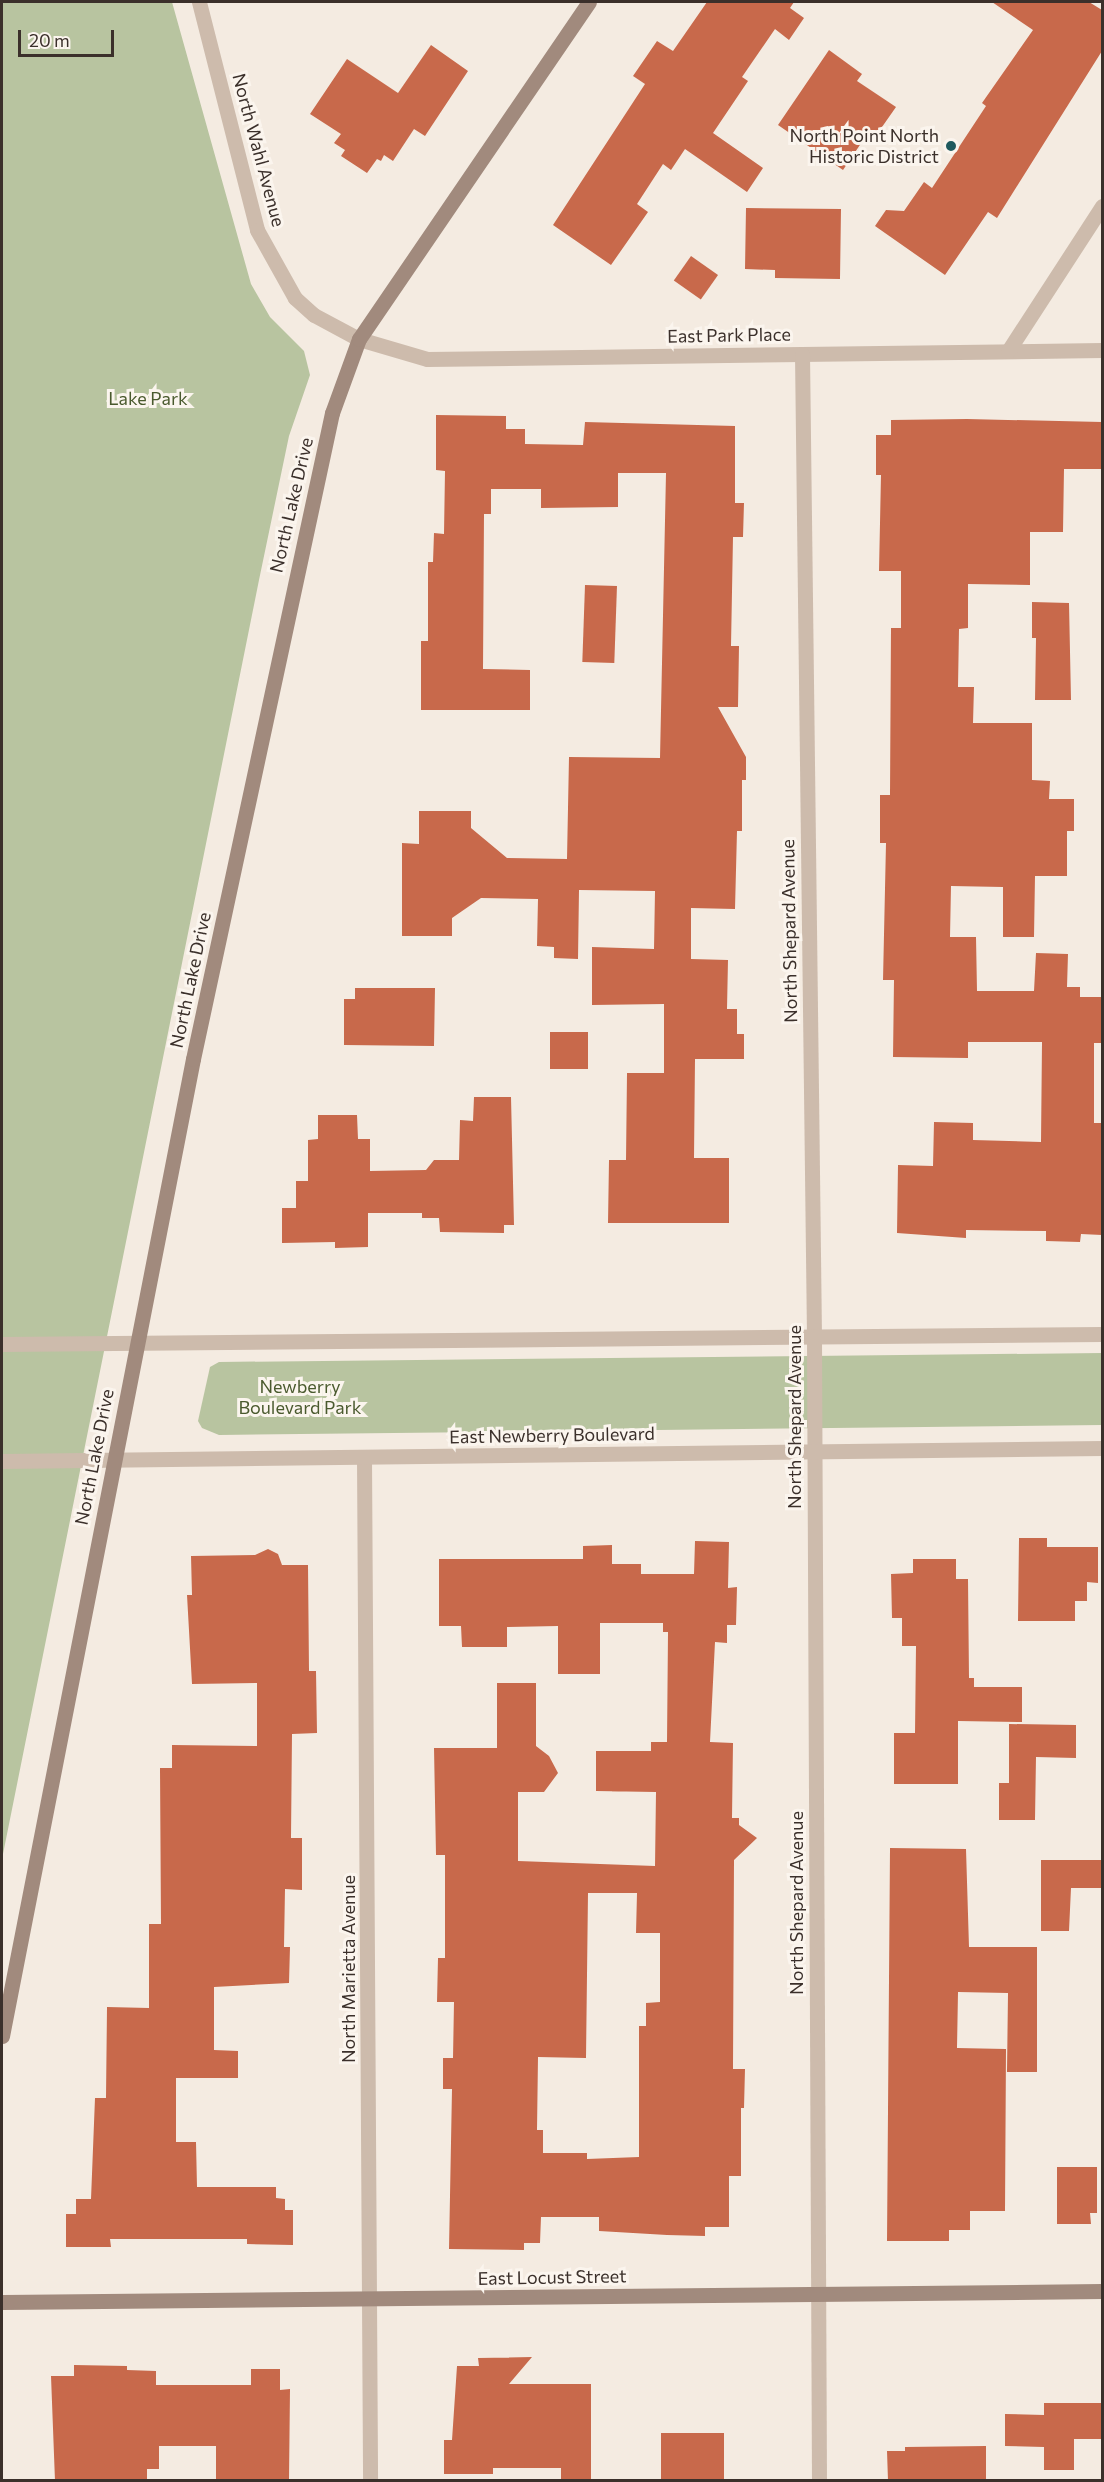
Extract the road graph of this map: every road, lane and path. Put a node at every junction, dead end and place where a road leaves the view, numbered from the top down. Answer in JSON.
{"nodes":[{"id":1,"x":200,"y":2,"type":"edge"},
{"id":2,"x":589,"y":2,"type":"edge"},
{"id":3,"x":1102,"y":206,"type":"edge"},
{"id":4,"x":359,"y":339,"type":"junction"},
{"id":5,"x":1102,"y":350,"type":"edge"},
{"id":6,"x":1008,"y":351,"type":"junction"},
{"id":7,"x":802,"y":354,"type":"junction"},
{"id":8,"x":1102,"y":1334,"type":"edge"},
{"id":9,"x":814,"y":1336,"type":"junction"},
{"id":10,"x":137,"y":1342,"type":"junction"},
{"id":11,"x":2,"y":1344,"type":"edge"},
{"id":12,"x":1102,"y":1448,"type":"edge"},
{"id":13,"x":814,"y":1451,"type":"junction"},
{"id":14,"x":364,"y":1457,"type":"junction"},
{"id":15,"x":114,"y":1459,"type":"junction"},
{"id":16,"x":2,"y":1461,"type":"edge"},
{"id":17,"x":2,"y":2036,"type":"edge"},
{"id":18,"x":1102,"y":2291,"type":"edge"},
{"id":19,"x":818,"y":2294,"type":"junction"},
{"id":20,"x":370,"y":2298,"type":"junction"},
{"id":21,"x":2,"y":2302,"type":"edge"},
{"id":22,"x":370,"y":2481,"type":"edge"},
{"id":23,"x":819,"y":2481,"type":"edge"}],
"edges":[{"from":1,"to":4,"type":"street","name":"North Wahl Avenue"},
{"from":2,"to":4,"type":"main road","name":"North Lake Drive"},
{"from":3,"to":6,"type":"street"},
{"from":4,"to":7,"type":"street","name":"East Park Place"},
{"from":4,"to":10,"type":"main road","name":"North Lake Drive"},
{"from":5,"to":6,"type":"street","name":"East Park Place"},
{"from":6,"to":7,"type":"street","name":"East Park Place"},
{"from":7,"to":9,"type":"street","name":"North Shepard Avenue"},
{"from":8,"to":9,"type":"street"},
{"from":9,"to":10,"type":"street"},
{"from":9,"to":13,"type":"street","name":"North Shepard Avenue"},
{"from":10,"to":11,"type":"street"},
{"from":10,"to":15,"type":"main road","name":"North Lake Drive"},
{"from":12,"to":13,"type":"street","name":"East Newberry Boulevard"},
{"from":13,"to":14,"type":"street","name":"East Newberry Boulevard"},
{"from":13,"to":19,"type":"street","name":"North Shepard Avenue"},
{"from":14,"to":15,"type":"street","name":"East Newberry Boulevard"},
{"from":14,"to":20,"type":"street","name":"North Marietta Avenue"},
{"from":15,"to":16,"type":"street","name":"East Newberry Boulevard"},
{"from":15,"to":17,"type":"main road","name":"North Lake Drive"},
{"from":18,"to":19,"type":"main road","name":"East Locust Street"},
{"from":19,"to":20,"type":"main road","name":"East Locust Street"},
{"from":19,"to":23,"type":"street","name":"North Shepard Avenue"},
{"from":20,"to":21,"type":"main road","name":"East Locust Street"},
{"from":20,"to":22,"type":"street","name":"North Marietta Avenue"}]}
